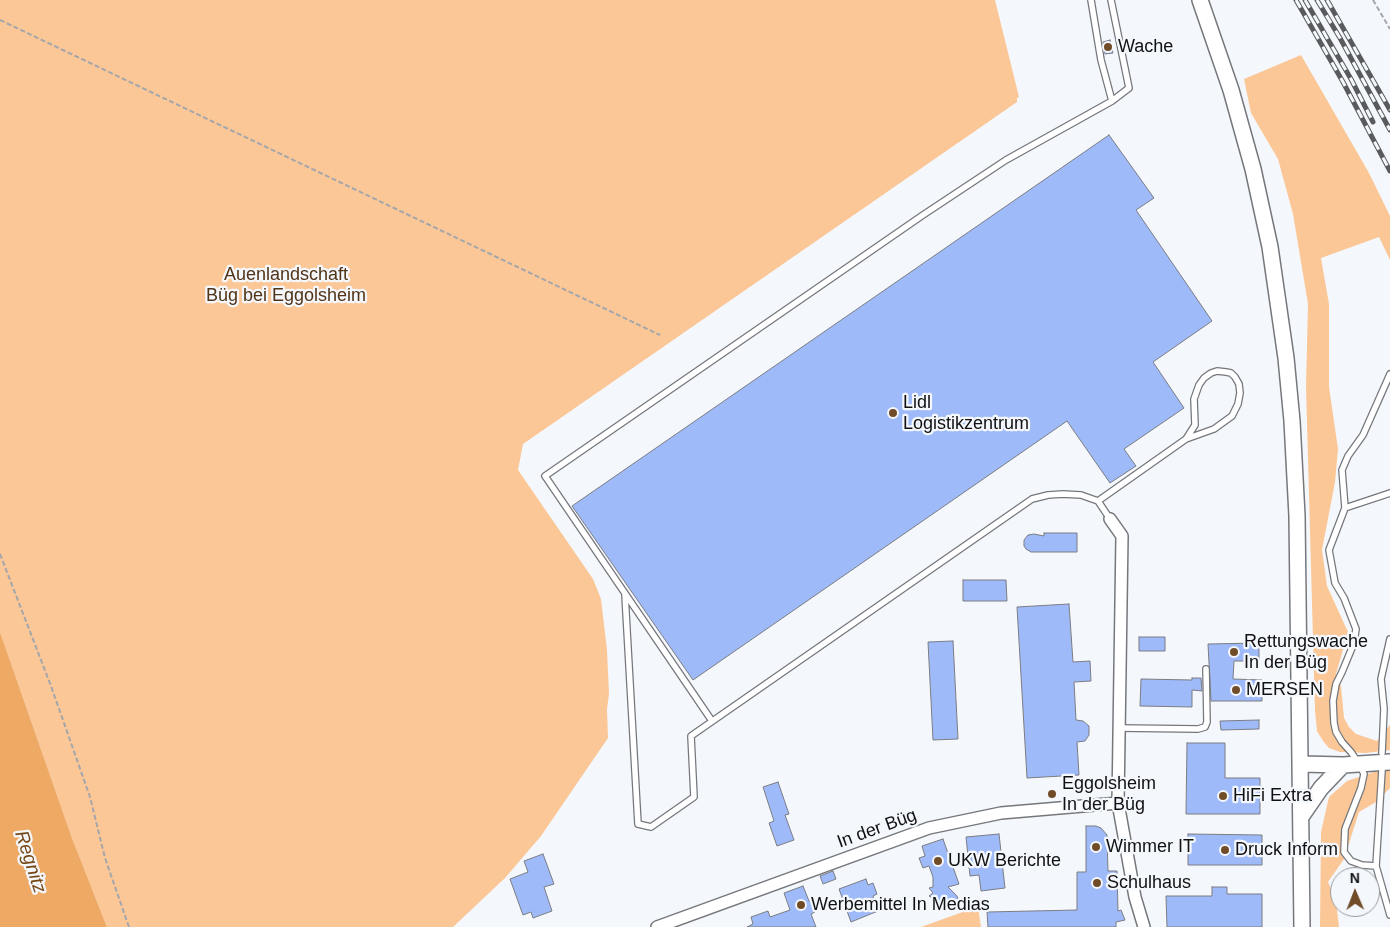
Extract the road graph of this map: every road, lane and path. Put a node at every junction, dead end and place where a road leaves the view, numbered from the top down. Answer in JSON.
{"nodes":[{"id":1,"x":1091,"y":0,"type":"edge"},
{"id":2,"x":1110,"y":0,"type":"edge"},
{"id":3,"x":1200,"y":0,"type":"edge"},
{"id":4,"x":1373,"y":0,"type":"edge"},
{"id":5,"x":0,"y":20,"type":"edge"},
{"id":6,"x":1390,"y":29,"type":"edge"},
{"id":7,"x":1112,"y":101,"type":"junction"},
{"id":8,"x":660,"y":335,"type":"dead end"},
{"id":9,"x":1390,"y":374,"type":"edge"},
{"id":10,"x":1186,"y":440,"type":"junction"},
{"id":11,"x":1390,"y":493,"type":"edge"},
{"id":12,"x":1098,"y":500,"type":"junction"},
{"id":13,"x":1345,"y":508,"type":"junction"},
{"id":14,"x":1110,"y":519,"type":"joint"},
{"id":15,"x":0,"y":554,"type":"edge"},
{"id":16,"x":625,"y":594,"type":"junction"},
{"id":17,"x":1390,"y":639,"type":"edge"},
{"id":18,"x":1206,"y":669,"type":"dead end"},
{"id":19,"x":712,"y":721,"type":"junction"},
{"id":20,"x":1118,"y":728,"type":"junction"},
{"id":21,"x":1385,"y":762,"type":"edge"},
{"id":22,"x":1301,"y":764,"type":"junction"},
{"id":23,"x":1359,"y":764,"type":"junction"},
{"id":24,"x":1343,"y":765,"type":"junction"},
{"id":25,"x":1118,"y":804,"type":"junction"},
{"id":26,"x":1302,"y":817,"type":"junction"},
{"id":27,"x":1376,"y":866,"type":"junction"},
{"id":28,"x":1390,"y":915,"type":"edge"},
{"id":29,"x":129,"y":927,"type":"edge"},
{"id":30,"x":657,"y":927,"type":"edge"},
{"id":31,"x":1144,"y":927,"type":"edge"},
{"id":32,"x":1302,"y":927,"type":"edge"}],
"edges":[{"from":1,"to":7,"type":"lane"},
{"from":2,"to":7,"type":"lane"},
{"from":3,"to":22,"type":"main road"},
{"from":4,"to":6,"type":"path"},
{"from":5,"to":8,"type":"path"},
{"from":7,"to":16,"type":"lane"},
{"from":9,"to":13,"type":"lane"},
{"from":10,"to":10,"type":"lane"},
{"from":10,"to":12,"type":"lane"},
{"from":11,"to":13,"type":"lane"},
{"from":12,"to":14,"type":"lane"},
{"from":12,"to":19,"type":"lane"},
{"from":13,"to":23,"type":"lane"},
{"from":14,"to":20,"type":"street"},
{"from":15,"to":29,"type":"path"},
{"from":16,"to":19,"type":"lane"},
{"from":16,"to":19,"type":"lane"},
{"from":17,"to":21,"type":"lane"},
{"from":18,"to":20,"type":"lane"},
{"from":20,"to":25,"type":"street"},
{"from":21,"to":23,"type":"main road"},
{"from":21,"to":27,"type":"lane"},
{"from":22,"to":24,"type":"main road"},
{"from":22,"to":26,"type":"main road"},
{"from":23,"to":24,"type":"main road"},
{"from":23,"to":27,"type":"lane"},
{"from":24,"to":26,"type":"main road"},
{"from":25,"to":30,"type":"street","name":"In der Büg"},
{"from":25,"to":31,"type":"street"},
{"from":26,"to":32,"type":"main road"},
{"from":27,"to":28,"type":"lane"}]}
